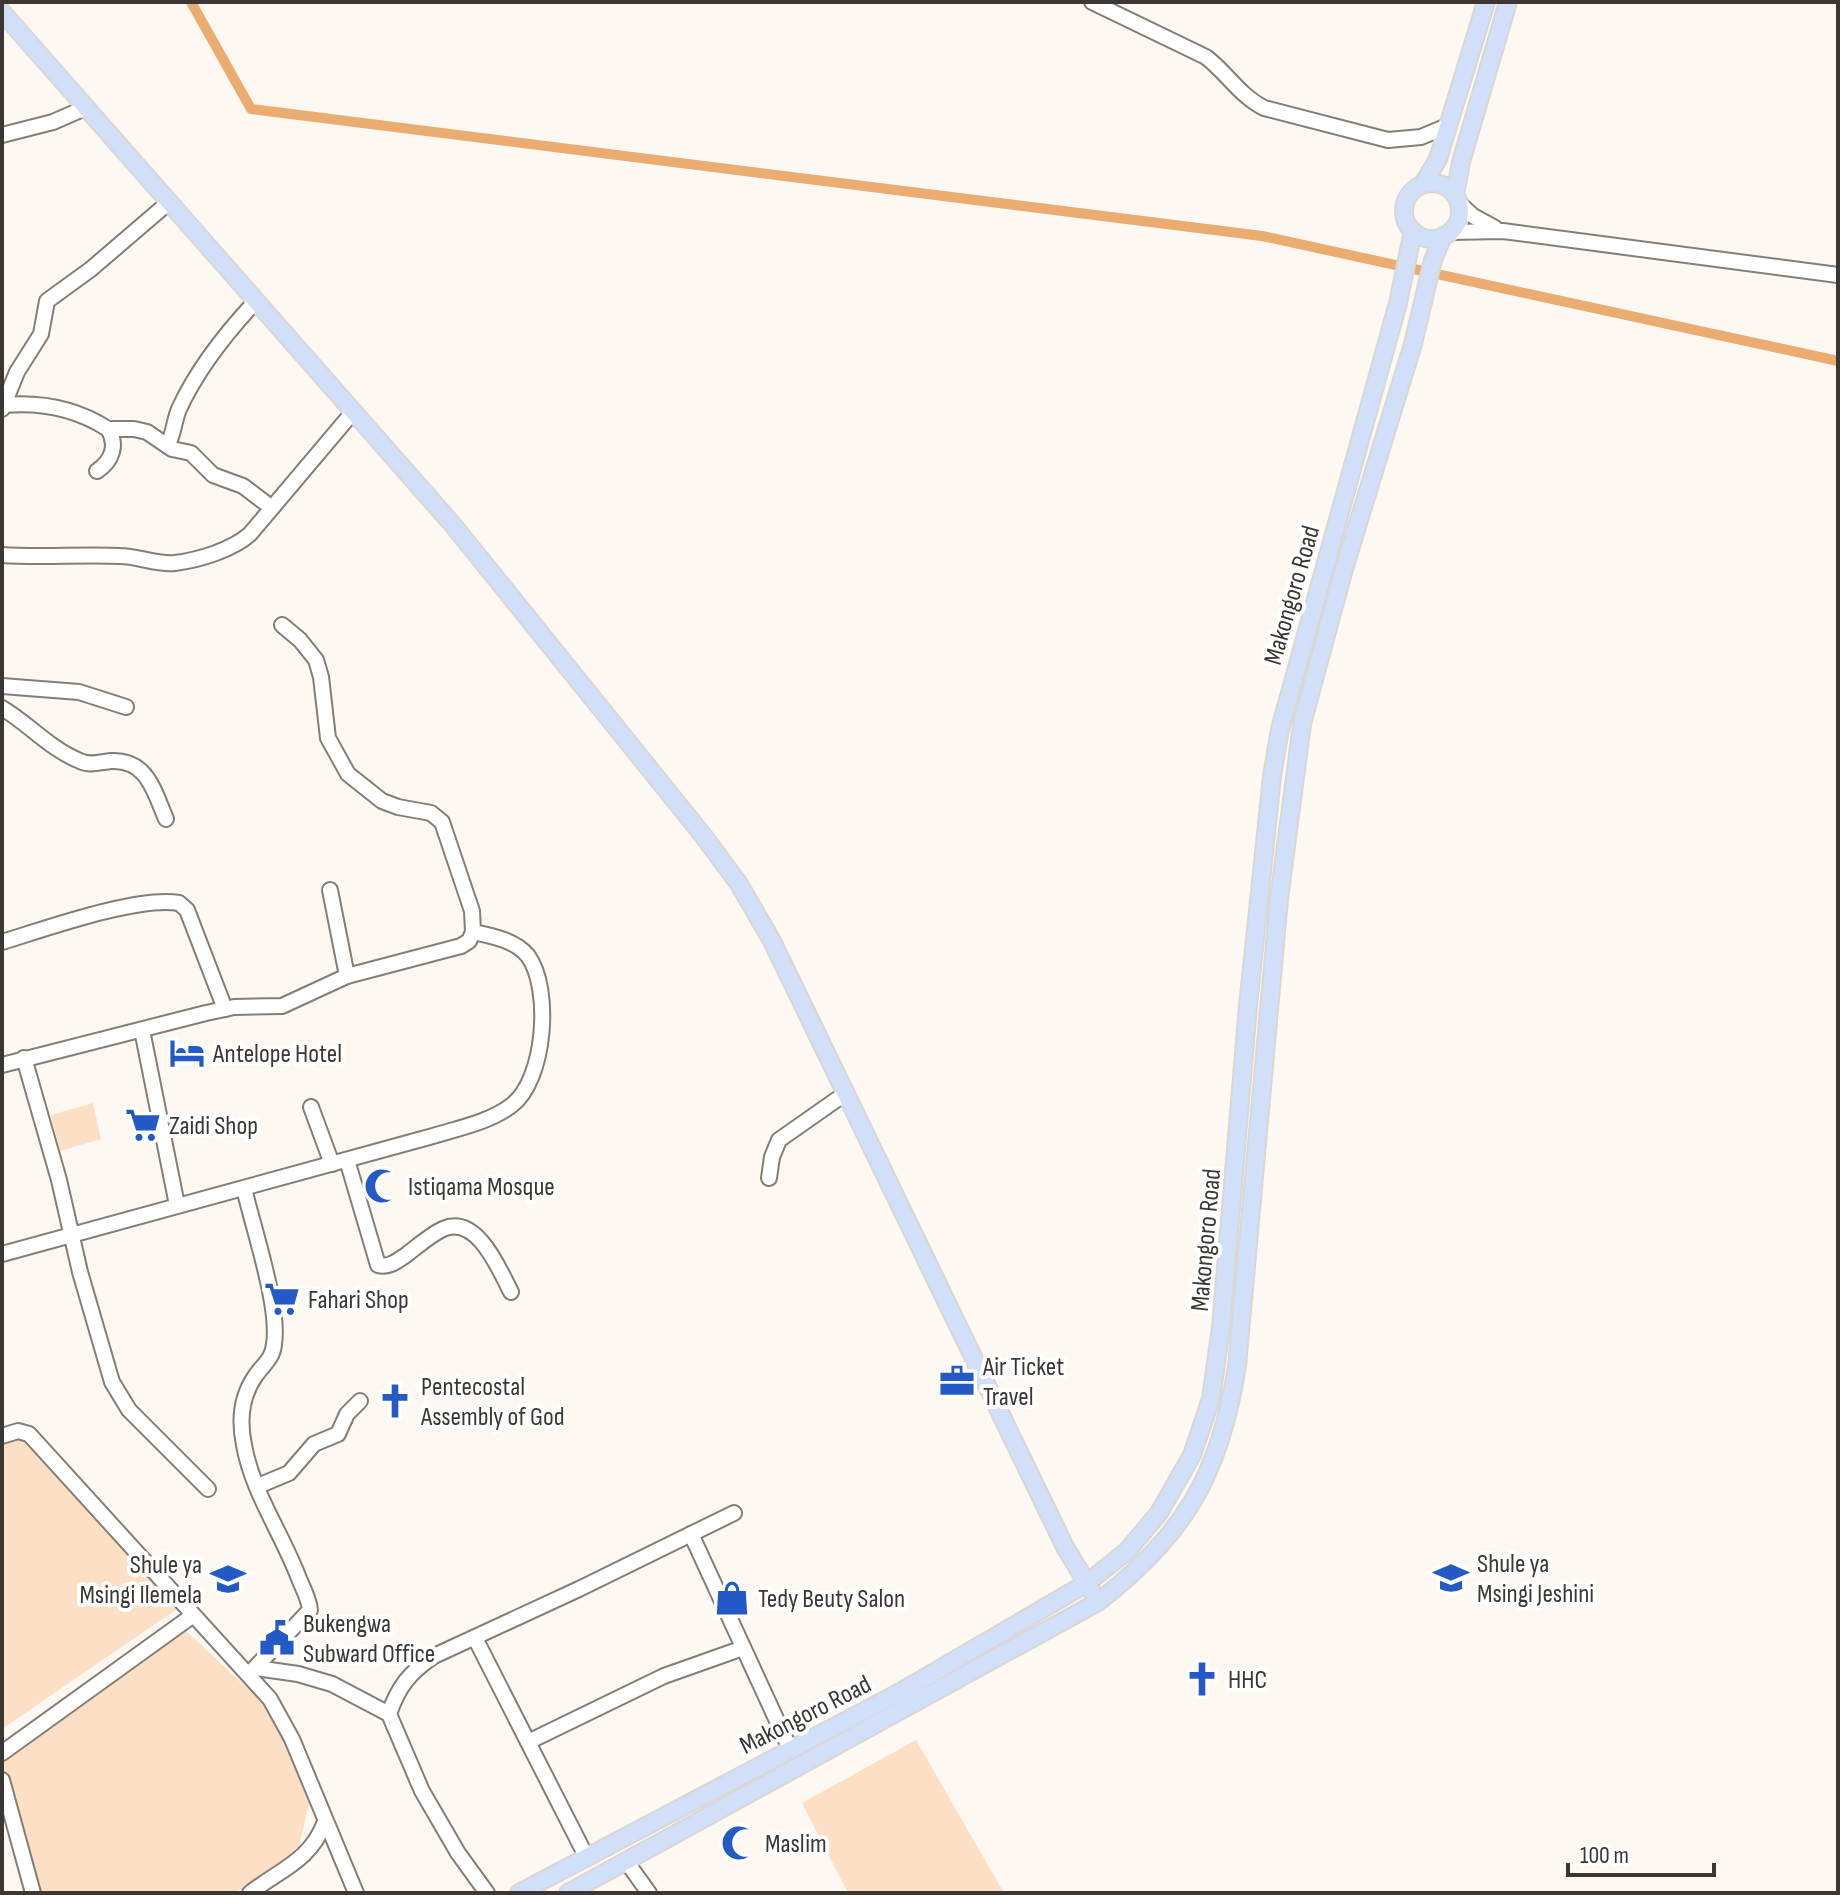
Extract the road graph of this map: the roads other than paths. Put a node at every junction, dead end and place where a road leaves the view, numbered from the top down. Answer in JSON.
{"nodes":[{"id":1,"x":1092,"y":2,"type":"edge"},
{"id":2,"x":1486,"y":2,"type":"edge"},
{"id":3,"x":1508,"y":2,"type":"edge"},
{"id":4,"x":2,"y":12,"type":"edge"},
{"id":5,"x":85,"y":108,"type":"junction"},
{"id":6,"x":1447,"y":126,"type":"junction"},
{"id":7,"x":2,"y":135,"type":"edge"},
{"id":8,"x":1423,"y":184,"type":"junction"},
{"id":9,"x":1457,"y":199,"type":"junction"},
{"id":10,"x":168,"y":203,"type":"junction"},
{"id":11,"x":1413,"y":231,"type":"junction"},
{"id":12,"x":1503,"y":231,"type":"junction"},
{"id":13,"x":1447,"y":234,"type":"junction"},
{"id":14,"x":1838,"y":275,"type":"edge"},
{"id":15,"x":255,"y":302,"type":"junction"},
{"id":16,"x":3,"y":407,"type":"edge"},
{"id":17,"x":353,"y":412,"type":"junction"},
{"id":18,"x":108,"y":429,"type":"junction"},
{"id":19,"x":168,"y":444,"type":"junction"},
{"id":20,"x":97,"y":471,"type":"dead end"},
{"id":21,"x":272,"y":508,"type":"junction"},
{"id":22,"x":2,"y":555,"type":"edge"},
{"id":23,"x":282,"y":625,"type":"dead end"},
{"id":24,"x":2,"y":686,"type":"edge"},
{"id":25,"x":126,"y":707,"type":"dead end"},
{"id":26,"x":2,"y":708,"type":"edge"},
{"id":27,"x":166,"y":819,"type":"dead end"},
{"id":28,"x":330,"y":890,"type":"dead end"},
{"id":29,"x":473,"y":932,"type":"junction"},
{"id":30,"x":2,"y":942,"type":"edge"},
{"id":31,"x":347,"y":976,"type":"junction"},
{"id":32,"x":225,"y":1009,"type":"junction"},
{"id":33,"x":142,"y":1030,"type":"junction"},
{"id":34,"x":24,"y":1058,"type":"junction"},
{"id":35,"x":2,"y":1065,"type":"edge"},
{"id":36,"x":846,"y":1093,"type":"junction"},
{"id":37,"x":311,"y":1107,"type":"dead end"},
{"id":38,"x":347,"y":1160,"type":"junction"},
{"id":39,"x":332,"y":1164,"type":"junction"},
{"id":40,"x":769,"y":1178,"type":"dead end"},
{"id":41,"x":244,"y":1188,"type":"junction"},
{"id":42,"x":177,"y":1205,"type":"junction"},
{"id":43,"x":70,"y":1236,"type":"junction"},
{"id":44,"x":2,"y":1254,"type":"edge"},
{"id":45,"x":511,"y":1292,"type":"dead end"},
{"id":46,"x":360,"y":1401,"type":"dead end"},
{"id":47,"x":2,"y":1436,"type":"edge"},
{"id":48,"x":258,"y":1486,"type":"junction"},
{"id":49,"x":208,"y":1489,"type":"dead end"},
{"id":50,"x":734,"y":1513,"type":"dead end"},
{"id":51,"x":691,"y":1534,"type":"junction"},
{"id":52,"x":1087,"y":1583,"type":"junction"},
{"id":53,"x":1098,"y":1602,"type":"junction"},
{"id":54,"x":192,"y":1616,"type":"junction"},
{"id":55,"x":475,"y":1638,"type":"junction"},
{"id":56,"x":743,"y":1648,"type":"junction"},
{"id":57,"x":252,"y":1671,"type":"junction"},
{"id":58,"x":389,"y":1714,"type":"junction"},
{"id":59,"x":528,"y":1742,"type":"junction"},
{"id":60,"x":790,"y":1749,"type":"junction"},
{"id":61,"x":2,"y":1753,"type":"edge"},
{"id":62,"x":2,"y":1780,"type":"edge"},
{"id":63,"x":325,"y":1822,"type":"junction"},
{"id":64,"x":587,"y":1858,"type":"junction"},
{"id":65,"x":626,"y":1861,"type":"junction"},
{"id":66,"x":33,"y":1893,"type":"edge"},
{"id":67,"x":250,"y":1893,"type":"edge"},
{"id":68,"x":356,"y":1893,"type":"edge"},
{"id":69,"x":487,"y":1893,"type":"edge"},
{"id":70,"x":519,"y":1893,"type":"edge"},
{"id":71,"x":568,"y":1893,"type":"edge"},
{"id":72,"x":649,"y":1893,"type":"edge"}],
"edges":[{"from":1,"to":6,"type":"street"},
{"from":2,"to":6,"type":"main road","name":"Makongoro Road"},
{"from":3,"to":9,"type":"main road","name":"Makongoro Road"},
{"from":4,"to":5,"type":"main road"},
{"from":5,"to":7,"type":"street"},
{"from":5,"to":10,"type":"main road"},
{"from":6,"to":8,"type":"main road","name":"Makongoro Road"},
{"from":8,"to":9,"type":"main road"},
{"from":8,"to":11,"type":"main road","name":"Makongoro Road"},
{"from":9,"to":12,"type":"street"},
{"from":9,"to":13,"type":"main road","name":"Makongoro Road"},
{"from":10,"to":15,"type":"main road"},
{"from":10,"to":16,"type":"street"},
{"from":11,"to":13,"type":"main road"},
{"from":11,"to":52,"type":"main road","name":"Makongoro Road"},
{"from":12,"to":13,"type":"street"},
{"from":12,"to":14,"type":"street"},
{"from":13,"to":53,"type":"main road","name":"Makongoro Road"},
{"from":15,"to":17,"type":"main road"},
{"from":15,"to":19,"type":"street"},
{"from":16,"to":18,"type":"street"},
{"from":17,"to":21,"type":"street"},
{"from":17,"to":36,"type":"main road"},
{"from":18,"to":19,"type":"street"},
{"from":18,"to":20,"type":"street"},
{"from":19,"to":21,"type":"street"},
{"from":21,"to":22,"type":"street"},
{"from":23,"to":29,"type":"street"},
{"from":24,"to":25,"type":"street"},
{"from":26,"to":27,"type":"street"},
{"from":28,"to":31,"type":"street"},
{"from":29,"to":31,"type":"street"},
{"from":29,"to":38,"type":"street"},
{"from":30,"to":32,"type":"street"},
{"from":31,"to":32,"type":"street"},
{"from":32,"to":33,"type":"street"},
{"from":33,"to":34,"type":"street"},
{"from":33,"to":42,"type":"street"},
{"from":34,"to":35,"type":"street"},
{"from":34,"to":43,"type":"street"},
{"from":36,"to":40,"type":"street"},
{"from":36,"to":52,"type":"main road"},
{"from":37,"to":39,"type":"street"},
{"from":38,"to":39,"type":"street"},
{"from":38,"to":45,"type":"street"},
{"from":39,"to":41,"type":"street"},
{"from":41,"to":42,"type":"street"},
{"from":41,"to":48,"type":"street"},
{"from":42,"to":43,"type":"street"},
{"from":43,"to":44,"type":"street"},
{"from":43,"to":49,"type":"street"},
{"from":46,"to":48,"type":"street"},
{"from":47,"to":54,"type":"street"},
{"from":48,"to":57,"type":"street"},
{"from":50,"to":51,"type":"street"},
{"from":51,"to":55,"type":"street"},
{"from":51,"to":56,"type":"street"},
{"from":52,"to":53,"type":"main road"},
{"from":52,"to":60,"type":"main road","name":"Makongoro Road"},
{"from":53,"to":65,"type":"main road","name":"Makongoro Road"},
{"from":54,"to":57,"type":"street"},
{"from":54,"to":61,"type":"street"},
{"from":55,"to":58,"type":"street"},
{"from":55,"to":59,"type":"street"},
{"from":56,"to":59,"type":"street"},
{"from":56,"to":60,"type":"street"},
{"from":57,"to":58,"type":"street"},
{"from":57,"to":63,"type":"street"},
{"from":58,"to":69,"type":"street"},
{"from":59,"to":64,"type":"street"},
{"from":60,"to":64,"type":"main road","name":"Makongoro Road"},
{"from":62,"to":66,"type":"street"},
{"from":63,"to":67,"type":"street"},
{"from":63,"to":68,"type":"street"},
{"from":64,"to":70,"type":"main road","name":"Makongoro Road"},
{"from":65,"to":71,"type":"main road","name":"Makongoro Road"},
{"from":65,"to":72,"type":"street"}]}
